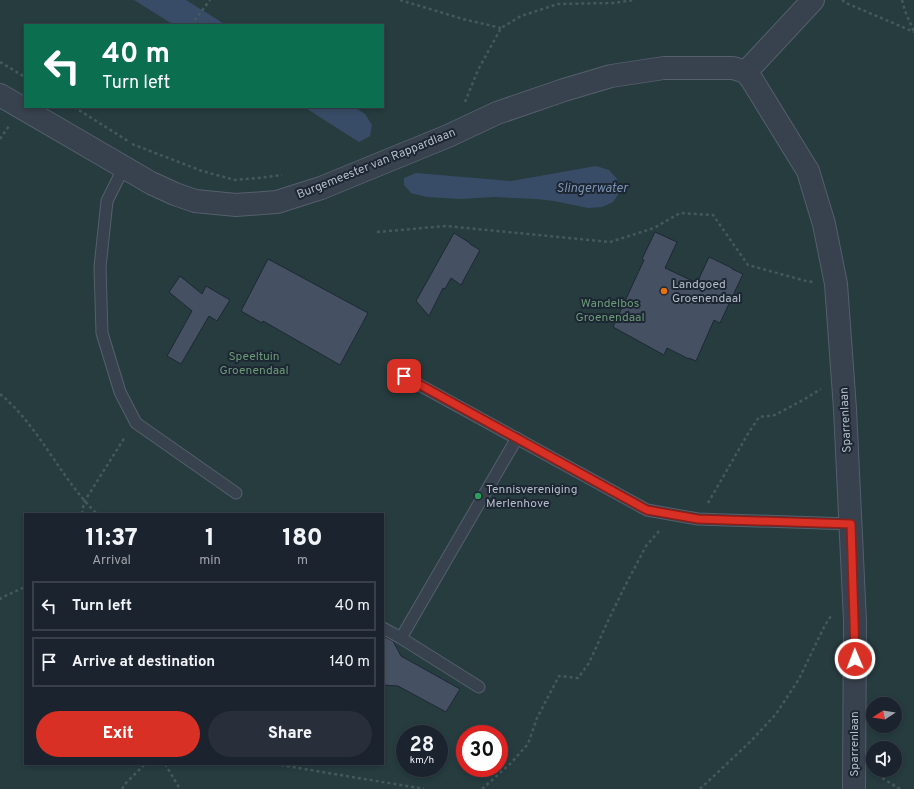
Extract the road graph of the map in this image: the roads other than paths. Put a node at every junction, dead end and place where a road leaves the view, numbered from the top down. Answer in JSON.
{"nodes":[{"id":1,"x":813,"y":0,"type":"edge"},
{"id":2,"x":746,"y":72,"type":"junction"},
{"id":3,"x":0,"y":95,"type":"edge"},
{"id":4,"x":124,"y":167,"type":"junction"},
{"id":5,"x":404,"y":376,"type":"dead end"},
{"id":6,"x":516,"y":438,"type":"junction"},
{"id":7,"x":236,"y":493,"type":"dead end"},
{"id":8,"x":851,"y":524,"type":"junction"},
{"id":9,"x":384,"y":629,"type":"edge"},
{"id":10,"x":401,"y":638,"type":"junction"},
{"id":11,"x":479,"y":687,"type":"dead end"},
{"id":12,"x":854,"y":789,"type":"edge"}],
"edges":[{"from":1,"to":2,"type":"street"},
{"from":2,"to":4,"type":"street","name":"Burgemeester van Rappardlaan"},
{"from":2,"to":8,"type":"street","name":"Sparrenlaan"},
{"from":3,"to":4,"type":"street","name":"Burgemeester van Rappardlaan"},
{"from":4,"to":7,"type":"lane"},
{"from":5,"to":6,"type":"lane"},
{"from":6,"to":8,"type":"lane"},
{"from":6,"to":10,"type":"lane"},
{"from":8,"to":12,"type":"street","name":"Sparrenlaan"},
{"from":9,"to":10,"type":"lane"},
{"from":10,"to":11,"type":"lane"}]}
